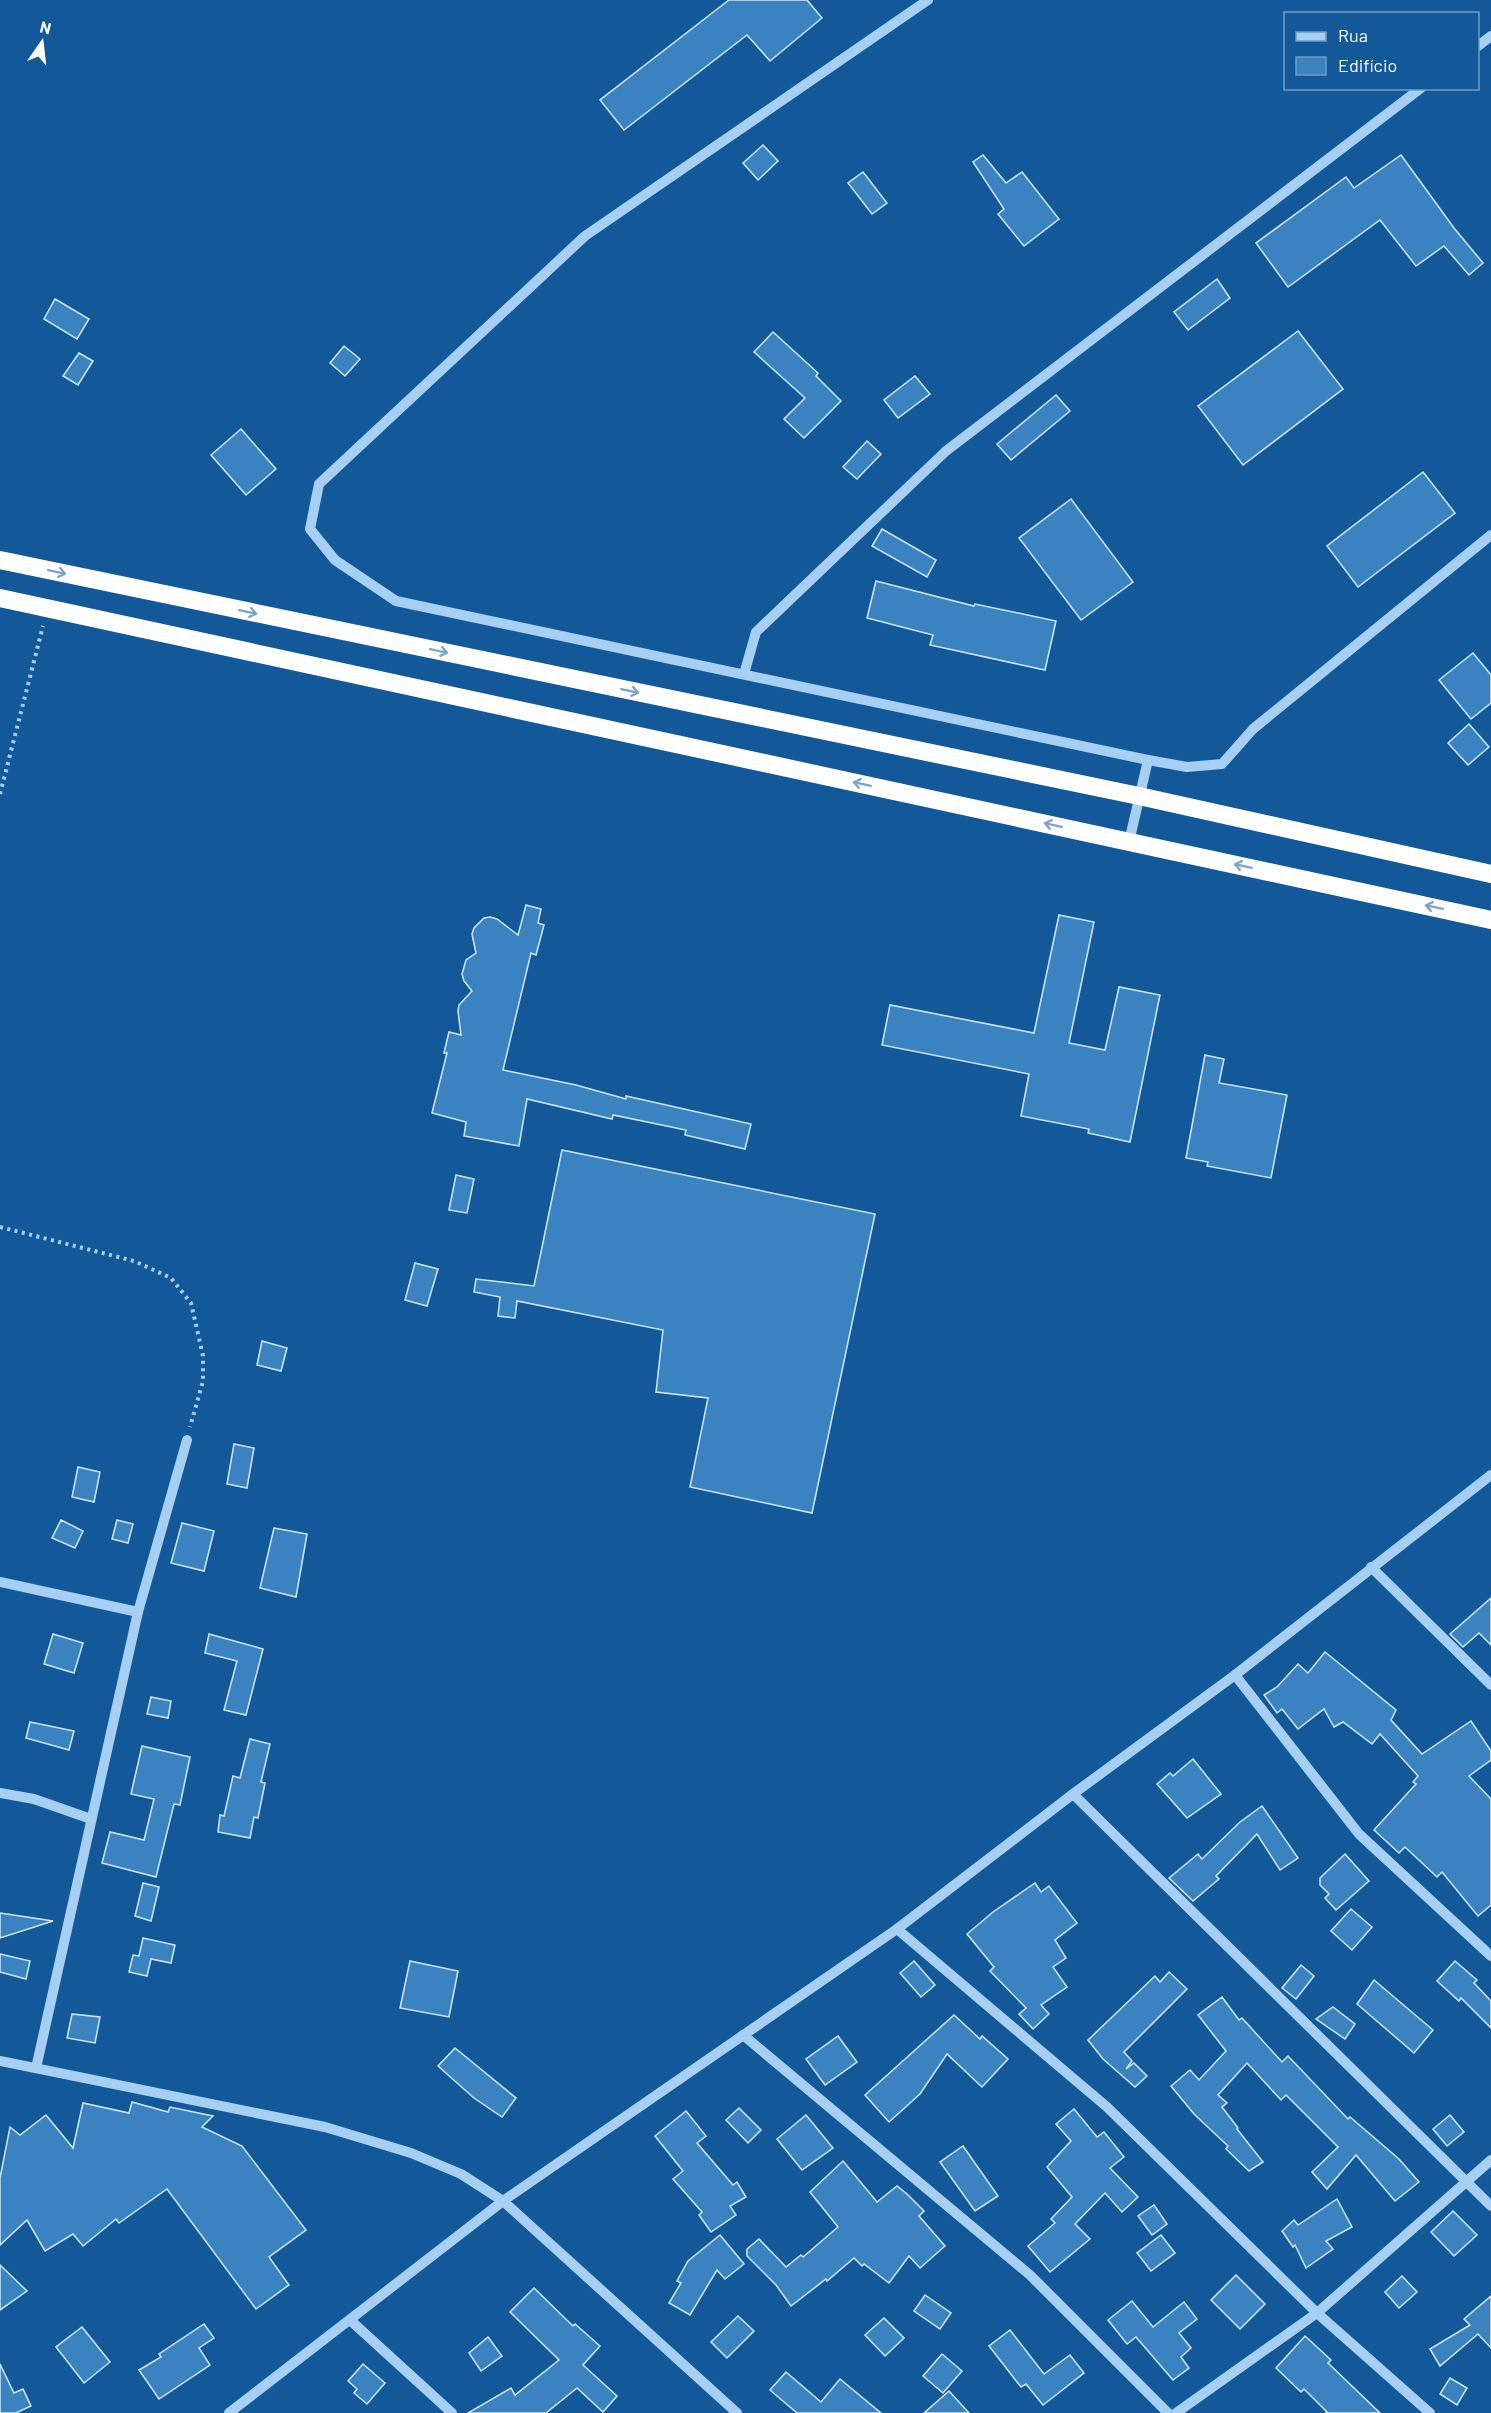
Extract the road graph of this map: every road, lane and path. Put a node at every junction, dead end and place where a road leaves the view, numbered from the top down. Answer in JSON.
{"nodes":[{"id":1,"x":928,"y":0,"type":"edge"},
{"id":2,"x":1491,"y":36,"type":"edge"},
{"id":3,"x":1479,"y":45,"type":"edge"},
{"id":4,"x":1417,"y":90,"type":"edge"},
{"id":5,"x":1491,"y":535,"type":"edge"},
{"id":6,"x":0,"y":560,"type":"edge"},
{"id":7,"x":0,"y":598,"type":"edge"},
{"id":8,"x":48,"y":608,"type":"junction"},
{"id":9,"x":744,"y":674,"type":"junction"},
{"id":10,"x":1148,"y":760,"type":"junction"},
{"id":11,"x":0,"y":794,"type":"edge"},
{"id":12,"x":1139,"y":796,"type":"junction"},
{"id":13,"x":1129,"y":842,"type":"junction"},
{"id":14,"x":1491,"y":874,"type":"edge"},
{"id":15,"x":1491,"y":920,"type":"edge"},
{"id":16,"x":0,"y":1227,"type":"edge"},
{"id":17,"x":187,"y":1440,"type":"joint"},
{"id":18,"x":1491,"y":1475,"type":"edge"},
{"id":19,"x":1371,"y":1567,"type":"junction"},
{"id":20,"x":0,"y":1582,"type":"edge"},
{"id":21,"x":138,"y":1612,"type":"junction"},
{"id":22,"x":1235,"y":1675,"type":"junction"},
{"id":23,"x":1491,"y":1685,"type":"edge"},
{"id":24,"x":0,"y":1793,"type":"edge"},
{"id":25,"x":1073,"y":1794,"type":"junction"},
{"id":26,"x":91,"y":1819,"type":"junction"},
{"id":27,"x":897,"y":1929,"type":"junction"},
{"id":28,"x":1491,"y":1956,"type":"edge"},
{"id":29,"x":743,"y":2035,"type":"junction"},
{"id":30,"x":0,"y":2061,"type":"edge"},
{"id":31,"x":36,"y":2068,"type":"junction"},
{"id":32,"x":1491,"y":2160,"type":"edge"},
{"id":33,"x":1466,"y":2182,"type":"junction"},
{"id":34,"x":503,"y":2201,"type":"junction"},
{"id":35,"x":1491,"y":2206,"type":"edge"},
{"id":36,"x":1317,"y":2313,"type":"junction"},
{"id":37,"x":350,"y":2320,"type":"junction"},
{"id":38,"x":230,"y":2413,"type":"edge"},
{"id":39,"x":452,"y":2413,"type":"edge"},
{"id":40,"x":737,"y":2413,"type":"edge"},
{"id":41,"x":1168,"y":2413,"type":"edge"},
{"id":42,"x":1176,"y":2413,"type":"edge"},
{"id":43,"x":1430,"y":2413,"type":"edge"}],
"edges":[{"from":1,"to":9,"type":"street"},
{"from":2,"to":3,"type":"street"},
{"from":4,"to":9,"type":"street"},
{"from":5,"to":10,"type":"street"},
{"from":6,"to":12,"type":"highway","one_way":true},
{"from":7,"to":8,"type":"highway"},
{"from":8,"to":11,"type":"path"},
{"from":13,"to":8,"type":"highway","one_way":true},
{"from":9,"to":10,"type":"street"},
{"from":10,"to":12,"type":"street"},
{"from":12,"to":13,"type":"street"},
{"from":12,"to":14,"type":"highway"},
{"from":15,"to":13,"type":"highway","one_way":true},
{"from":16,"to":17,"type":"path"},
{"from":17,"to":21,"type":"street"},
{"from":18,"to":19,"type":"street"},
{"from":19,"to":22,"type":"street"},
{"from":19,"to":23,"type":"street"},
{"from":20,"to":21,"type":"street"},
{"from":21,"to":26,"type":"street"},
{"from":22,"to":25,"type":"street"},
{"from":22,"to":28,"type":"street"},
{"from":24,"to":26,"type":"street"},
{"from":25,"to":27,"type":"street"},
{"from":25,"to":33,"type":"street"},
{"from":26,"to":31,"type":"street"},
{"from":27,"to":29,"type":"street"},
{"from":27,"to":36,"type":"street"},
{"from":29,"to":34,"type":"street"},
{"from":29,"to":41,"type":"street"},
{"from":30,"to":31,"type":"street"},
{"from":31,"to":34,"type":"street"},
{"from":32,"to":33,"type":"street"},
{"from":33,"to":35,"type":"street"},
{"from":33,"to":36,"type":"street"},
{"from":34,"to":37,"type":"street"},
{"from":34,"to":40,"type":"street"},
{"from":36,"to":42,"type":"street"},
{"from":36,"to":43,"type":"street"},
{"from":37,"to":38,"type":"street"},
{"from":37,"to":39,"type":"street"}]}
